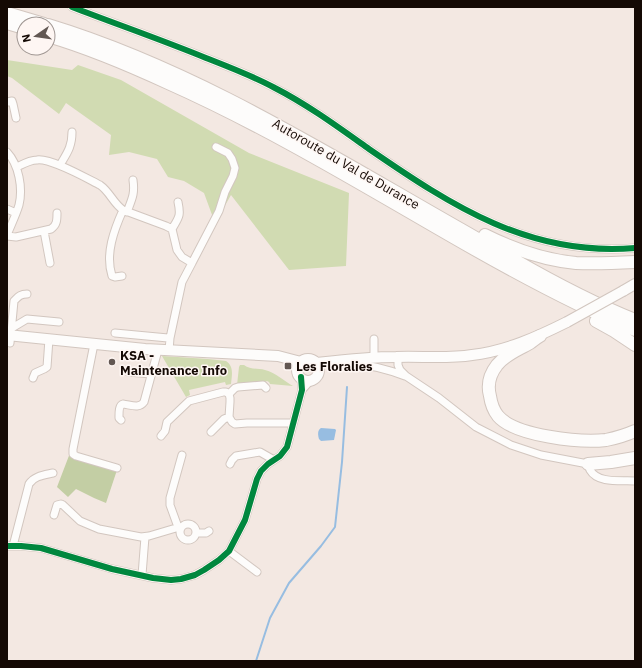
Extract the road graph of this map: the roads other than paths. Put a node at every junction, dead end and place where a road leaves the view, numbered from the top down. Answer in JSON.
{"nodes":[{"id":1,"x":72,"y":7,"type":"edge"},
{"id":2,"x":7,"y":12,"type":"edge"},
{"id":3,"x":19,"y":16,"type":"edge"},
{"id":4,"x":56,"y":28,"type":"edge"},
{"id":5,"x":56,"y":39,"type":"edge"},
{"id":6,"x":7,"y":102,"type":"edge"},
{"id":7,"x":263,"y":117,"type":"junction"},
{"id":8,"x":16,"y":118,"type":"dead end"},
{"id":9,"x":72,"y":132,"type":"dead end"},
{"id":10,"x":216,"y":147,"type":"dead end"},
{"id":11,"x":7,"y":152,"type":"edge"},
{"id":12,"x":60,"y":165,"type":"junction"},
{"id":13,"x":17,"y":167,"type":"junction"},
{"id":14,"x":133,"y":180,"type":"dead end"},
{"id":15,"x":178,"y":202,"type":"dead end"},
{"id":16,"x":7,"y":209,"type":"edge"},
{"id":17,"x":125,"y":211,"type":"junction"},
{"id":18,"x":57,"y":213,"type":"dead end"},
{"id":19,"x":12,"y":217,"type":"edge"},
{"id":20,"x":172,"y":229,"type":"junction"},
{"id":21,"x":44,"y":231,"type":"junction"},
{"id":22,"x":7,"y":235,"type":"edge"},
{"id":23,"x":635,"y":248,"type":"edge"},
{"id":24,"x":635,"y":262,"type":"edge"},
{"id":25,"x":50,"y":263,"type":"dead end"},
{"id":26,"x":192,"y":263,"type":"junction"},
{"id":27,"x":508,"y":268,"type":"junction"},
{"id":28,"x":122,"y":276,"type":"dead end"},
{"id":29,"x":635,"y":284,"type":"edge"},
{"id":30,"x":27,"y":294,"type":"dead end"},
{"id":31,"x":635,"y":320,"type":"edge"},
{"id":32,"x":59,"y":322,"type":"dead end"},
{"id":33,"x":635,"y":330,"type":"edge"},
{"id":34,"x":115,"y":333,"type":"dead end"},
{"id":35,"x":10,"y":336,"type":"edge"},
{"id":36,"x":540,"y":336,"type":"junction"},
{"id":37,"x":170,"y":338,"type":"junction"},
{"id":38,"x":374,"y":339,"type":"dead end"},
{"id":39,"x":49,"y":340,"type":"junction"},
{"id":40,"x":94,"y":344,"type":"junction"},
{"id":41,"x":635,"y":345,"type":"edge"},
{"id":42,"x":158,"y":350,"type":"junction"},
{"id":43,"x":169,"y":351,"type":"junction"},
{"id":44,"x":267,"y":356,"type":"junction"},
{"id":45,"x":396,"y":357,"type":"junction"},
{"id":46,"x":374,"y":358,"type":"junction"},
{"id":47,"x":333,"y":361,"type":"junction"},
{"id":48,"x":301,"y":362,"type":"junction"},
{"id":49,"x":318,"y":366,"type":"junction"},
{"id":50,"x":128,"y":372,"type":"dead end"},
{"id":51,"x":151,"y":374,"type":"junction"},
{"id":52,"x":299,"y":375,"type":"junction"},
{"id":53,"x":406,"y":376,"type":"junction"},
{"id":54,"x":33,"y":378,"type":"dead end"},
{"id":55,"x":311,"y":380,"type":"junction"},
{"id":56,"x":266,"y":388,"type":"dead end"},
{"id":57,"x":302,"y":390,"type":"junction"},
{"id":58,"x":229,"y":394,"type":"junction"},
{"id":59,"x":229,"y":417,"type":"junction"},
{"id":60,"x":121,"y":420,"type":"dead end"},
{"id":61,"x":293,"y":423,"type":"junction"},
{"id":62,"x":635,"y":431,"type":"edge"},
{"id":63,"x":211,"y":432,"type":"dead end"},
{"id":64,"x":161,"y":436,"type":"dead end"},
{"id":65,"x":182,"y":455,"type":"dead end"},
{"id":66,"x":635,"y":458,"type":"edge"},
{"id":67,"x":274,"y":460,"type":"junction"},
{"id":68,"x":230,"y":464,"type":"dead end"},
{"id":69,"x":588,"y":464,"type":"junction"},
{"id":70,"x":117,"y":468,"type":"dead end"},
{"id":71,"x":53,"y":473,"type":"dead end"},
{"id":72,"x":635,"y":481,"type":"edge"},
{"id":73,"x":54,"y":515,"type":"dead end"},
{"id":74,"x":180,"y":528,"type":"junction"},
{"id":75,"x":208,"y":531,"type":"dead end"},
{"id":76,"x":196,"y":533,"type":"junction"},
{"id":77,"x":145,"y":537,"type":"junction"},
{"id":78,"x":10,"y":546,"type":"edge"},
{"id":79,"x":228,"y":551,"type":"junction"},
{"id":80,"x":257,"y":572,"type":"dead end"},
{"id":81,"x":142,"y":576,"type":"junction"}],
"edges":[{"from":1,"to":23,"type":"street"},
{"from":2,"to":3,"type":"highway"},
{"from":4,"to":7,"type":"highway","name":"Autoroute du Val de Durance"},
{"from":5,"to":27,"type":"highway","name":"Autoroute du Val de Durance"},
{"from":6,"to":8,"type":"street"},
{"from":7,"to":24,"type":"highway"},
{"from":7,"to":31,"type":"highway","name":"Autoroute du Val de Durance"},
{"from":9,"to":12,"type":"street"},
{"from":10,"to":26,"type":"street"},
{"from":11,"to":13,"type":"street"},
{"from":12,"to":13,"type":"street"},
{"from":12,"to":17,"type":"street"},
{"from":13,"to":19,"type":"street"},
{"from":14,"to":17,"type":"street"},
{"from":15,"to":20,"type":"street"},
{"from":16,"to":19,"type":"street"},
{"from":17,"to":20,"type":"street"},
{"from":17,"to":28,"type":"street"},
{"from":18,"to":21,"type":"street"},
{"from":19,"to":22,"type":"street"},
{"from":20,"to":26,"type":"street"},
{"from":21,"to":22,"type":"street"},
{"from":21,"to":25,"type":"street"},
{"from":26,"to":37,"type":"street"},
{"from":27,"to":33,"type":"highway","name":"Autoroute du Val de Durance"},
{"from":27,"to":41,"type":"highway"},
{"from":29,"to":36,"type":"main road","bridge":true},
{"from":30,"to":35,"type":"street"},
{"from":32,"to":35,"type":"street"},
{"from":34,"to":37,"type":"street"},
{"from":35,"to":39,"type":"main road"},
{"from":36,"to":45,"type":"main road"},
{"from":36,"to":62,"type":"highway"},
{"from":37,"to":43,"type":"street"},
{"from":38,"to":46,"type":"street"},
{"from":39,"to":40,"type":"main road"},
{"from":39,"to":54,"type":"street"},
{"from":40,"to":42,"type":"main road"},
{"from":40,"to":70,"type":"street"},
{"from":42,"to":43,"type":"main road"},
{"from":42,"to":51,"type":"street"},
{"from":43,"to":44,"type":"main road"},
{"from":44,"to":48,"type":"main road"},
{"from":44,"to":52,"type":"main road"},
{"from":45,"to":46,"type":"main road"},
{"from":45,"to":53,"type":"street"},
{"from":46,"to":47,"type":"main road"},
{"from":47,"to":49,"type":"main road"},
{"from":47,"to":53,"type":"street"},
{"from":48,"to":49,"type":"main road"},
{"from":48,"to":52,"type":"main road"},
{"from":49,"to":55,"type":"main road"},
{"from":50,"to":51,"type":"street"},
{"from":51,"to":60,"type":"street"},
{"from":52,"to":55,"type":"main road"},
{"from":52,"to":57,"type":"street"},
{"from":53,"to":69,"type":"street"},
{"from":55,"to":57,"type":"street"},
{"from":56,"to":58,"type":"street"},
{"from":57,"to":61,"type":"street"},
{"from":58,"to":59,"type":"street"},
{"from":58,"to":64,"type":"street"},
{"from":59,"to":61,"type":"street"},
{"from":59,"to":63,"type":"street"},
{"from":61,"to":67,"type":"street"},
{"from":65,"to":74,"type":"street"},
{"from":66,"to":69,"type":"highway"},
{"from":67,"to":68,"type":"street"},
{"from":67,"to":79,"type":"street"},
{"from":69,"to":72,"type":"street"},
{"from":71,"to":78,"type":"street"},
{"from":73,"to":77,"type":"street"},
{"from":74,"to":76,"type":"street"},
{"from":74,"to":76,"type":"street"},
{"from":74,"to":77,"type":"street"},
{"from":75,"to":76,"type":"street"},
{"from":77,"to":81,"type":"street"},
{"from":78,"to":81,"type":"street"},
{"from":79,"to":80,"type":"street"},
{"from":79,"to":81,"type":"street"}]}
